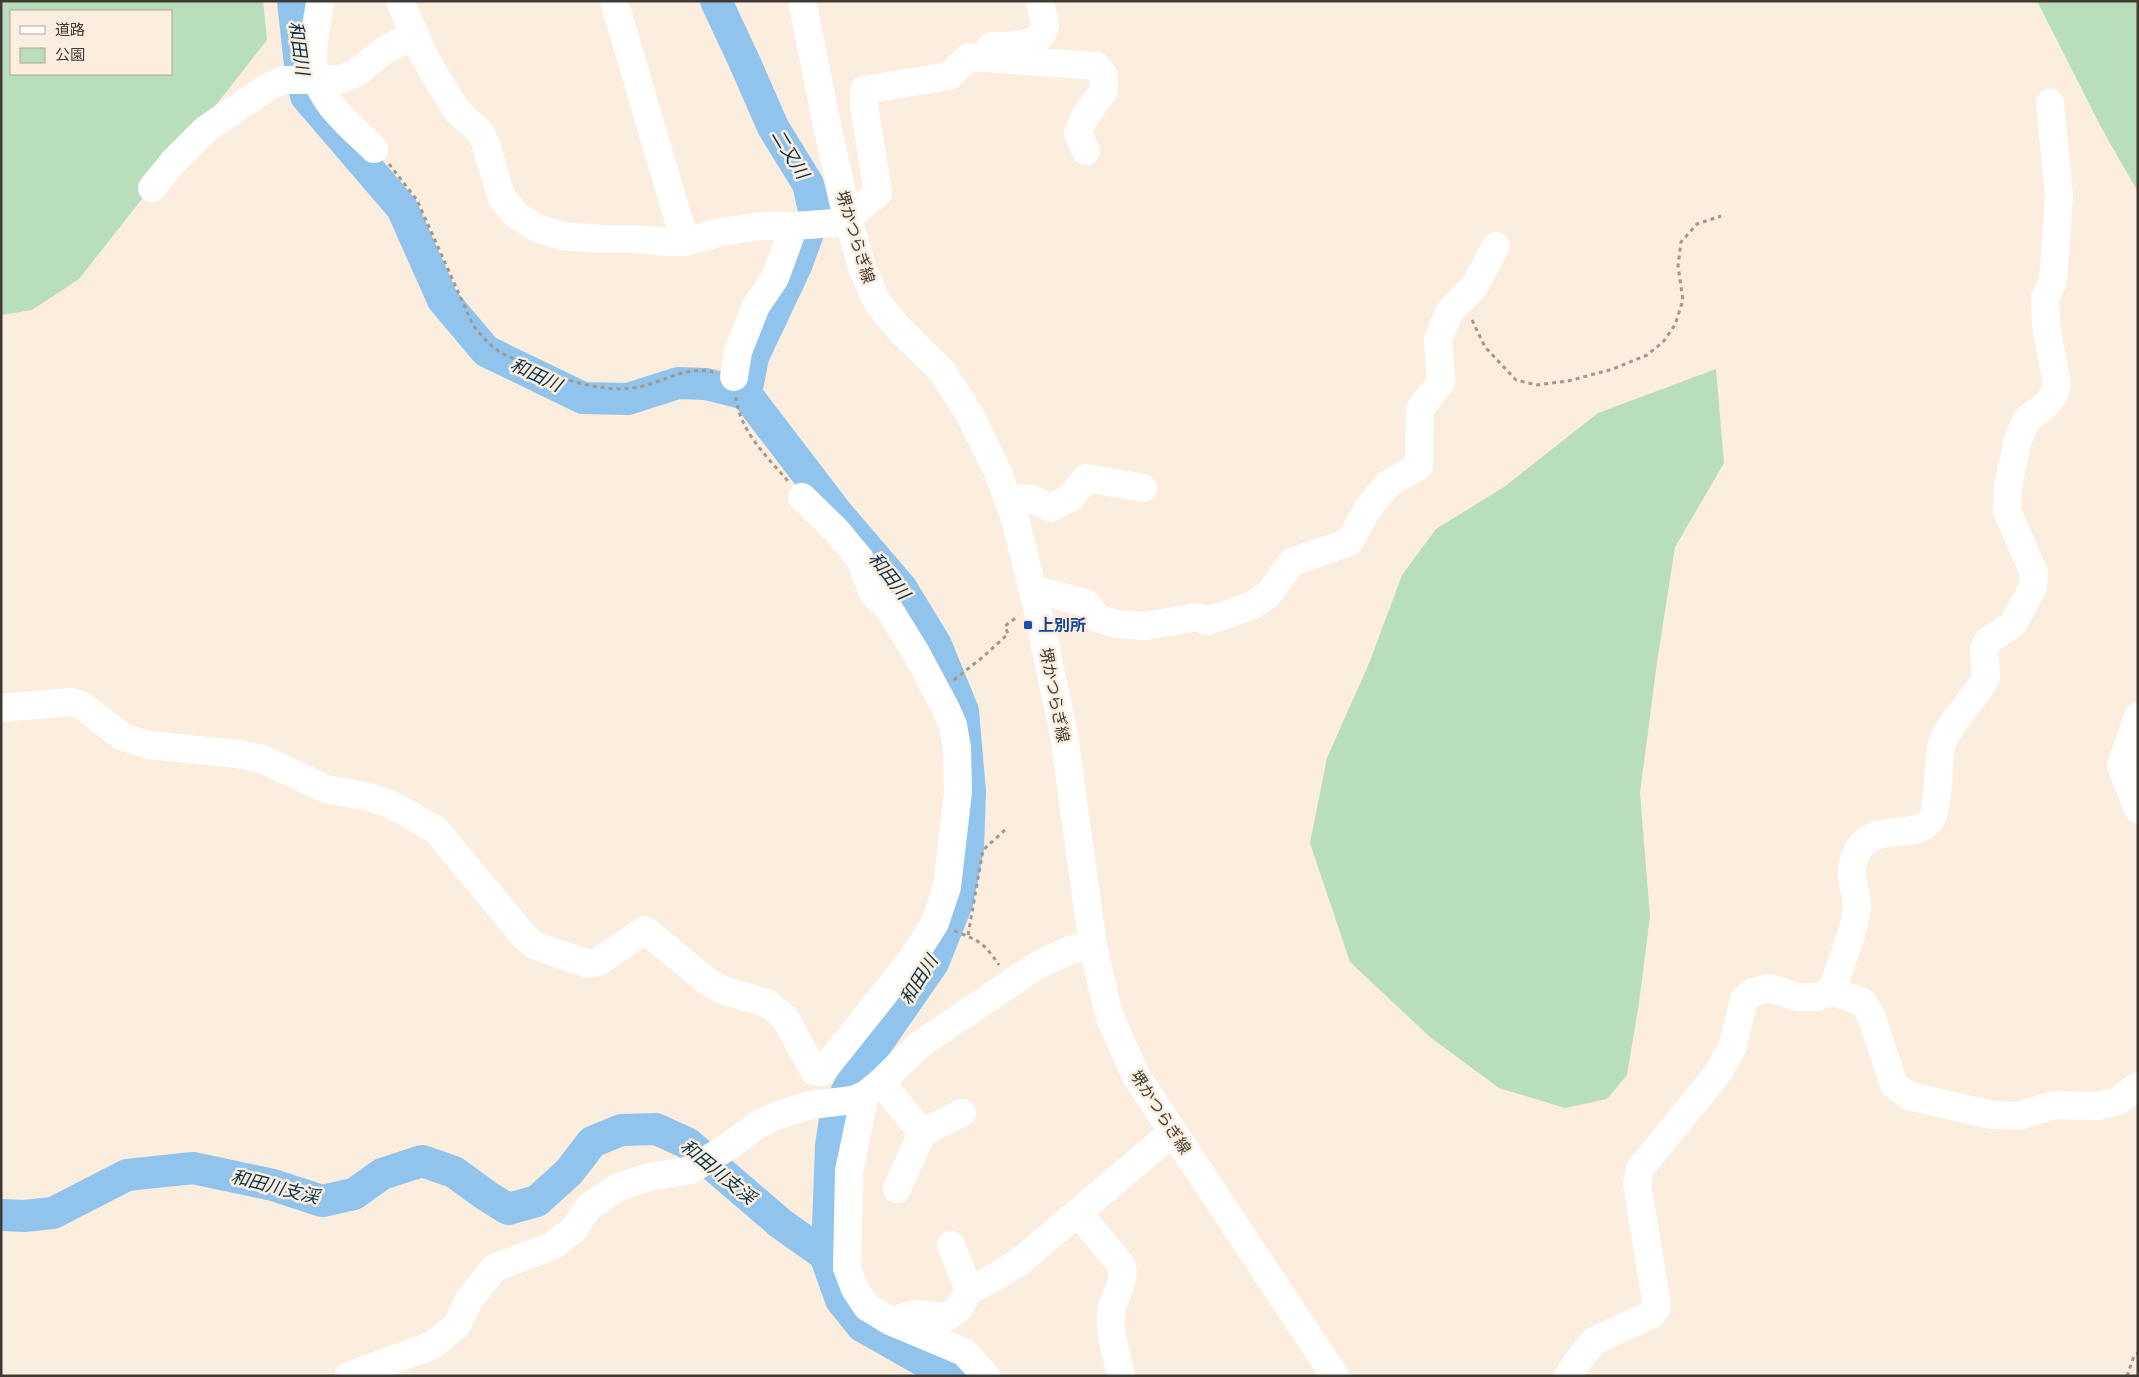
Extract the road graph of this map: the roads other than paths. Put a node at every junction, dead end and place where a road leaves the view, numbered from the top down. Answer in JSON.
{"nodes":[{"id":1,"x":320,"y":1,"type":"edge"},
{"id":2,"x":400,"y":1,"type":"edge"},
{"id":3,"x":614,"y":1,"type":"edge"},
{"id":4,"x":802,"y":1,"type":"edge"},
{"id":5,"x":1040,"y":1,"type":"edge"},
{"id":6,"x":415,"y":35,"type":"junction"},
{"id":7,"x":969,"y":57,"type":"junction"},
{"id":8,"x":317,"y":80,"type":"junction"},
{"id":9,"x":2050,"y":103,"type":"dead end"},
{"id":10,"x":374,"y":149,"type":"road end"},
{"id":11,"x":1086,"y":151,"type":"dead end"},
{"id":12,"x":152,"y":188,"type":"dead end"},
{"id":13,"x":848,"y":220,"type":"junction"},
{"id":14,"x":794,"y":226,"type":"junction"},
{"id":15,"x":685,"y":242,"type":"junction"},
{"id":16,"x":1496,"y":246,"type":"dead end"},
{"id":17,"x":734,"y":376,"type":"road end"},
{"id":18,"x":1143,"y":488,"type":"dead end"},
{"id":19,"x":802,"y":497,"type":"road end"},
{"id":20,"x":1007,"y":498,"type":"junction"},
{"id":21,"x":1035,"y":596,"type":"junction"},
{"id":22,"x":1,"y":708,"type":"edge"},
{"id":23,"x":2138,"y":716,"type":"edge"},
{"id":24,"x":2138,"y":809,"type":"edge"},
{"id":25,"x":1093,"y":947,"type":"junction"},
{"id":26,"x":1831,"y":991,"type":"junction"},
{"id":27,"x":822,"y":1072,"type":"junction"},
{"id":28,"x":2138,"y":1086,"type":"edge"},
{"id":29,"x":866,"y":1092,"type":"junction"},
{"id":30,"x":811,"y":1105,"type":"junction"},
{"id":31,"x":962,"y":1113,"type":"dead end"},
{"id":32,"x":1173,"y":1132,"type":"junction"},
{"id":33,"x":922,"y":1133,"type":"junction"},
{"id":34,"x":897,"y":1189,"type":"dead end"},
{"id":35,"x":1083,"y":1208,"type":"junction"},
{"id":36,"x":952,"y":1245,"type":"dead end"},
{"id":37,"x":969,"y":1290,"type":"junction"},
{"id":38,"x":890,"y":1321,"type":"junction"},
{"id":39,"x":349,"y":1376,"type":"edge"},
{"id":40,"x":986,"y":1376,"type":"edge"},
{"id":41,"x":1121,"y":1376,"type":"edge"},
{"id":42,"x":1335,"y":1376,"type":"edge"},
{"id":43,"x":1568,"y":1376,"type":"edge"}],
"edges":[{"from":1,"to":8,"type":"street"},
{"from":2,"to":6,"type":"street"},
{"from":3,"to":15,"type":"street"},
{"from":4,"to":13,"type":"street","name":"堺かつらぎ線"},
{"from":5,"to":7,"type":"street"},
{"from":6,"to":8,"type":"street"},
{"from":6,"to":15,"type":"street"},
{"from":7,"to":11,"type":"street"},
{"from":7,"to":13,"type":"street"},
{"from":8,"to":10,"type":"street"},
{"from":8,"to":12,"type":"street"},
{"from":9,"to":26,"type":"street"},
{"from":13,"to":14,"type":"street"},
{"from":13,"to":20,"type":"street","name":"堺かつらぎ線"},
{"from":14,"to":15,"type":"street"},
{"from":14,"to":17,"type":"street"},
{"from":16,"to":21,"type":"street"},
{"from":18,"to":20,"type":"street"},
{"from":19,"to":27,"type":"street"},
{"from":20,"to":21,"type":"street","name":"堺かつらぎ線"},
{"from":21,"to":25,"type":"street","name":"堺かつらぎ線"},
{"from":22,"to":27,"type":"street"},
{"from":23,"to":24,"type":"street"},
{"from":25,"to":29,"type":"street"},
{"from":25,"to":32,"type":"street","name":"堺かつらぎ線"},
{"from":26,"to":28,"type":"street"},
{"from":26,"to":43,"type":"street"},
{"from":27,"to":30,"type":"street"},
{"from":29,"to":30,"type":"street"},
{"from":29,"to":33,"type":"street"},
{"from":29,"to":38,"type":"street"},
{"from":30,"to":39,"type":"street"},
{"from":31,"to":33,"type":"street"},
{"from":32,"to":35,"type":"street"},
{"from":32,"to":42,"type":"street","name":"堺かつらぎ線"},
{"from":33,"to":34,"type":"street"},
{"from":35,"to":37,"type":"street"},
{"from":35,"to":41,"type":"street"},
{"from":36,"to":37,"type":"street"},
{"from":37,"to":38,"type":"street"},
{"from":38,"to":40,"type":"street"}]}
